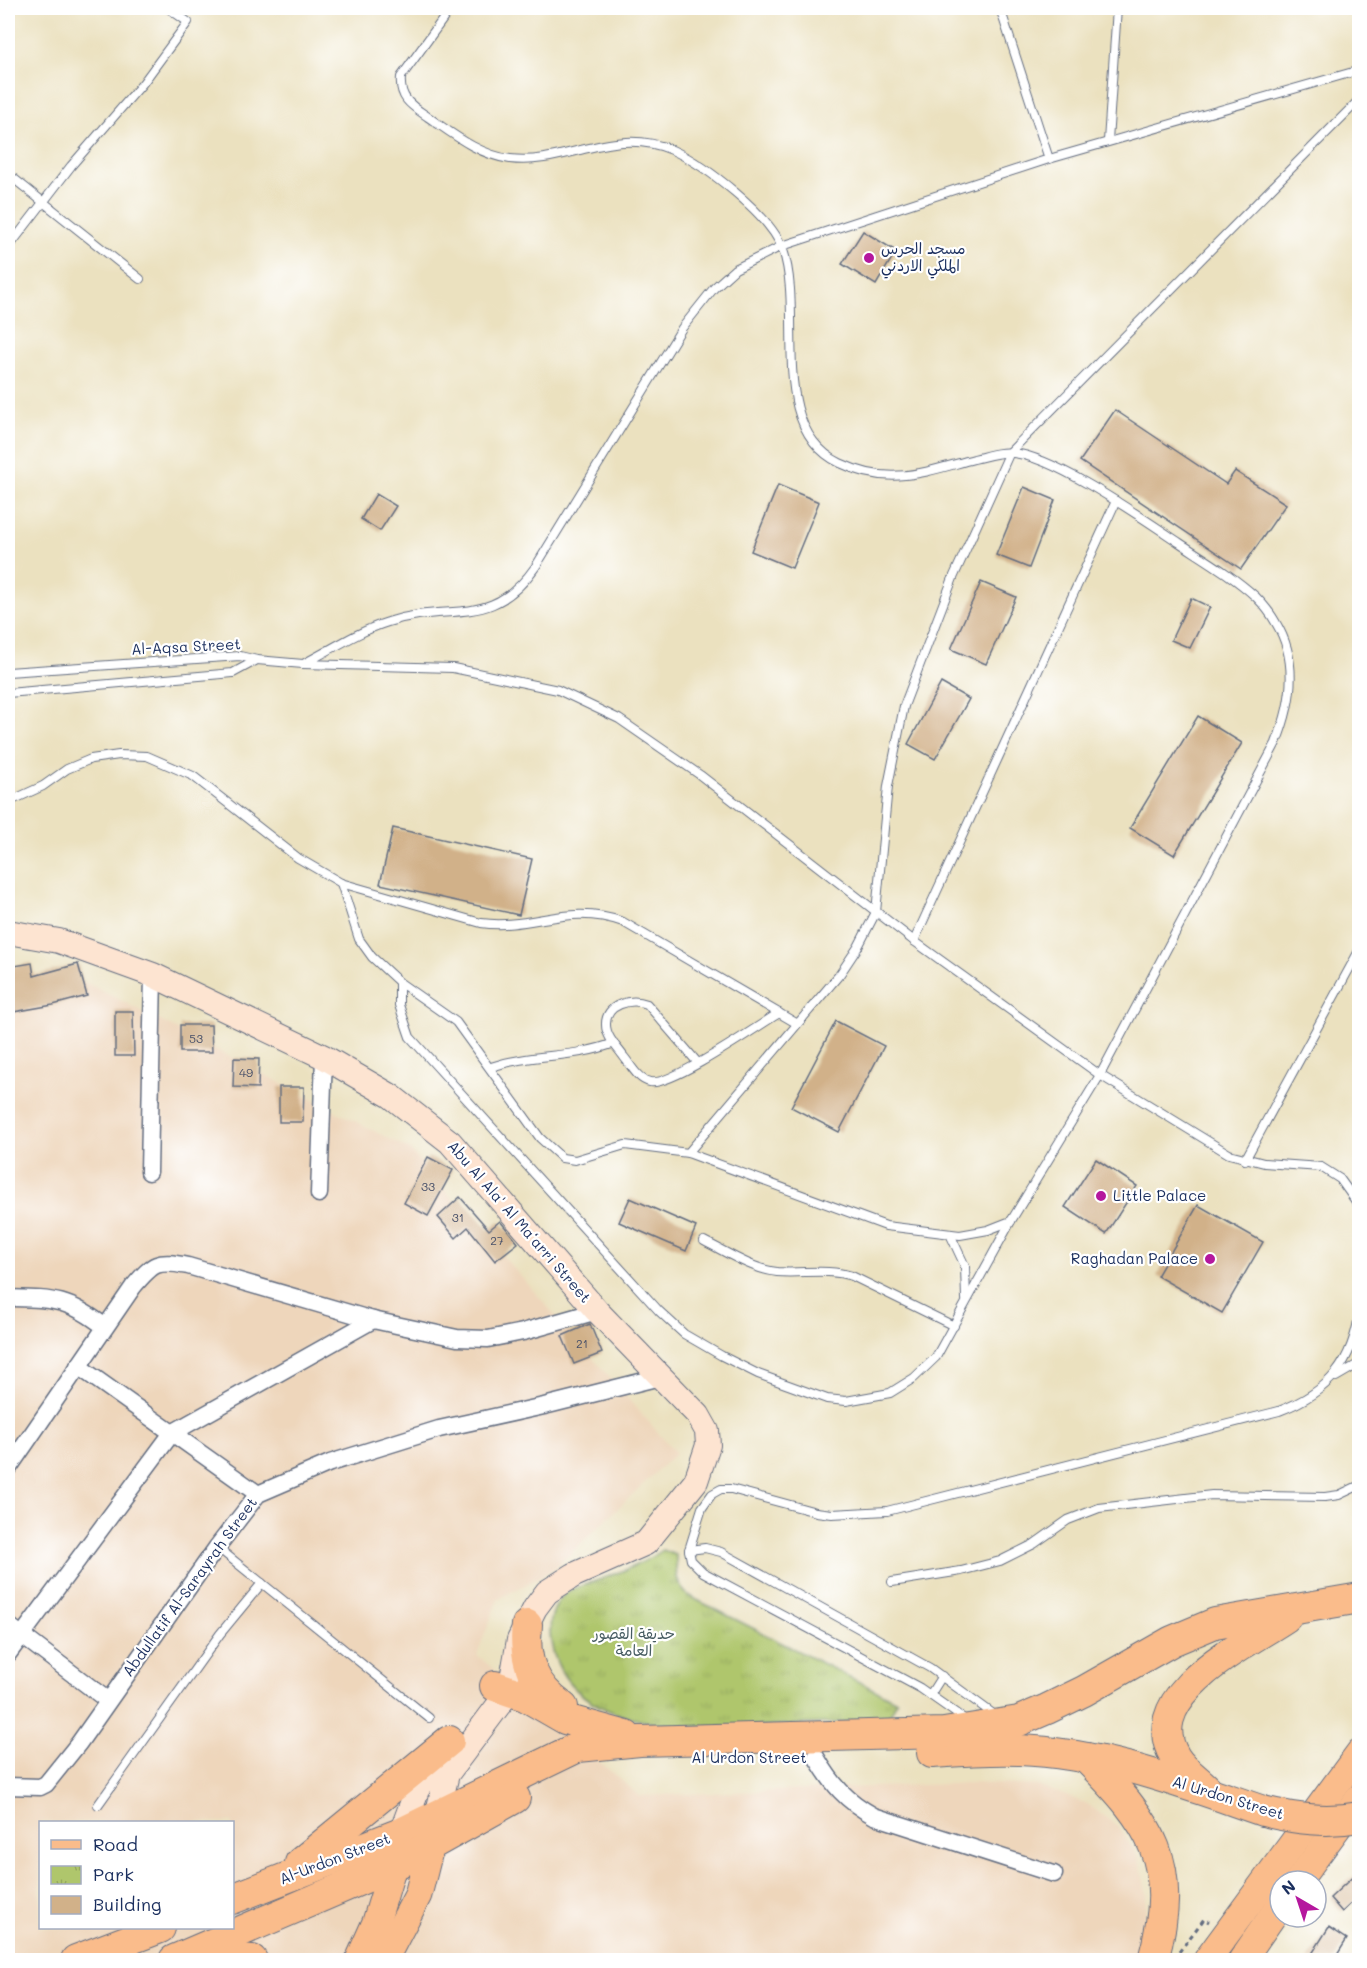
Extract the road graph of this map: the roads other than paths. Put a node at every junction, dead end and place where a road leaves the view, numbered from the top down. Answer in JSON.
{"nodes":[{"id":1,"x":168,"y":8,"type":"edge"},
{"id":2,"x":451,"y":8,"type":"edge"},
{"id":3,"x":1000,"y":8,"type":"edge"},
{"id":4,"x":1117,"y":8,"type":"edge"},
{"id":5,"x":1359,"y":70,"type":"edge"},
{"id":6,"x":1359,"y":99,"type":"edge"},
{"id":7,"x":1108,"y":141,"type":"junction"},
{"id":8,"x":1049,"y":159,"type":"junction"},
{"id":9,"x":8,"y":174,"type":"edge"},
{"id":10,"x":44,"y":202,"type":"junction"},
{"id":11,"x":782,"y":246,"type":"junction"},
{"id":12,"x":8,"y":248,"type":"edge"},
{"id":13,"x":140,"y":279,"type":"dead end"},
{"id":14,"x":1010,"y":452,"type":"junction"},
{"id":15,"x":1116,"y":501,"type":"junction"},
{"id":16,"x":257,"y":660,"type":"junction"},
{"id":17,"x":303,"y":664,"type":"junction"},
{"id":18,"x":8,"y":672,"type":"edge"},
{"id":19,"x":8,"y":693,"type":"edge"},
{"id":20,"x":8,"y":802,"type":"edge"},
{"id":21,"x":341,"y":883,"type":"junction"},
{"id":22,"x":876,"y":912,"type":"junction"},
{"id":23,"x":8,"y":932,"type":"edge"},
{"id":24,"x":914,"y":941,"type":"junction"},
{"id":25,"x":1359,"y":949,"type":"edge"},
{"id":26,"x":153,"y":975,"type":"junction"},
{"id":27,"x":399,"y":982,"type":"junction"},
{"id":28,"x":779,"y":1013,"type":"junction"},
{"id":29,"x":796,"y":1023,"type":"junction"},
{"id":30,"x":614,"y":1043,"type":"junction"},
{"id":31,"x":324,"y":1058,"type":"junction"},
{"id":32,"x":698,"y":1063,"type":"junction"},
{"id":33,"x":491,"y":1067,"type":"junction"},
{"id":34,"x":1100,"y":1075,"type":"junction"},
{"id":35,"x":688,"y":1153,"type":"junction"},
{"id":36,"x":1245,"y":1160,"type":"junction"},
{"id":37,"x":149,"y":1172,"type":"dead end"},
{"id":38,"x":319,"y":1194,"type":"dead end"},
{"id":39,"x":1359,"y":1207,"type":"edge"},
{"id":40,"x":1011,"y":1221,"type":"junction"},
{"id":41,"x":950,"y":1234,"type":"junction"},
{"id":42,"x":704,"y":1241,"type":"dead end"},
{"id":43,"x":8,"y":1298,"type":"edge"},
{"id":44,"x":966,"y":1302,"type":"junction"},
{"id":45,"x":1359,"y":1309,"type":"edge"},
{"id":46,"x":597,"y":1311,"type":"junction"},
{"id":47,"x":373,"y":1320,"type":"junction"},
{"id":48,"x":954,"y":1326,"type":"junction"},
{"id":49,"x":105,"y":1327,"type":"junction"},
{"id":50,"x":1359,"y":1362,"type":"edge"},
{"id":51,"x":78,"y":1366,"type":"junction"},
{"id":52,"x":660,"y":1377,"type":"junction"},
{"id":53,"x":1333,"y":1378,"type":"junction"},
{"id":54,"x":172,"y":1433,"type":"junction"},
{"id":55,"x":8,"y":1469,"type":"edge"},
{"id":56,"x":1359,"y":1485,"type":"edge"},
{"id":57,"x":258,"y":1494,"type":"junction"},
{"id":58,"x":216,"y":1547,"type":"junction"},
{"id":59,"x":689,"y":1550,"type":"junction"},
{"id":60,"x":892,"y":1582,"type":"dead end"},
{"id":61,"x":261,"y":1583,"type":"junction"},
{"id":62,"x":1359,"y":1598,"type":"edge"},
{"id":63,"x":1296,"y":1611,"type":"junction"},
{"id":64,"x":14,"y":1630,"type":"edge"},
{"id":65,"x":521,"y":1638,"type":"junction"},
{"id":66,"x":8,"y":1654,"type":"edge"},
{"id":67,"x":942,"y":1676,"type":"junction"},
{"id":68,"x":502,"y":1688,"type":"junction"},
{"id":69,"x":930,"y":1695,"type":"junction"},
{"id":70,"x":107,"y":1700,"type":"junction"},
{"id":71,"x":429,"y":1718,"type":"dead end"},
{"id":72,"x":584,"y":1723,"type":"junction"},
{"id":73,"x":992,"y":1726,"type":"junction"},
{"id":74,"x":449,"y":1741,"type":"junction"},
{"id":75,"x":640,"y":1741,"type":"junction"},
{"id":76,"x":1359,"y":1752,"type":"edge"},
{"id":77,"x":816,"y":1757,"type":"junction"},
{"id":78,"x":1086,"y":1758,"type":"junction"},
{"id":79,"x":8,"y":1786,"type":"edge"},
{"id":80,"x":1211,"y":1793,"type":"junction"},
{"id":81,"x":1359,"y":1797,"type":"edge"},
{"id":82,"x":98,"y":1805,"type":"dead end"},
{"id":83,"x":1359,"y":1817,"type":"edge"},
{"id":84,"x":434,"y":1830,"type":"junction"},
{"id":85,"x":401,"y":1833,"type":"junction"},
{"id":86,"x":395,"y":1865,"type":"junction"},
{"id":87,"x":1307,"y":1869,"type":"edge"},
{"id":88,"x":1054,"y":1874,"type":"dead end"},
{"id":89,"x":277,"y":1882,"type":"junction"},
{"id":90,"x":234,"y":1898,"type":"edge"},
{"id":91,"x":1268,"y":1926,"type":"edge"},
{"id":92,"x":157,"y":1929,"type":"edge"},
{"id":93,"x":1251,"y":1955,"type":"edge"},
{"id":94,"x":182,"y":1958,"type":"edge"},
{"id":95,"x":76,"y":1960,"type":"edge"},
{"id":96,"x":252,"y":1960,"type":"edge"},
{"id":97,"x":358,"y":1960,"type":"edge"},
{"id":98,"x":384,"y":1960,"type":"edge"},
{"id":99,"x":1153,"y":1960,"type":"edge"},
{"id":100,"x":1207,"y":1960,"type":"edge"}],
"edges":[{"from":1,"to":10,"type":"lane"},
{"from":2,"to":11,"type":"lane"},
{"from":3,"to":8,"type":"lane"},
{"from":4,"to":7,"type":"lane"},
{"from":5,"to":7,"type":"lane"},
{"from":6,"to":14,"type":"lane"},
{"from":7,"to":8,"type":"lane"},
{"from":8,"to":11,"type":"lane"},
{"from":9,"to":10,"type":"lane"},
{"from":10,"to":12,"type":"lane"},
{"from":10,"to":13,"type":"lane"},
{"from":11,"to":14,"type":"lane"},
{"from":11,"to":17,"type":"lane"},
{"from":14,"to":15,"type":"lane"},
{"from":14,"to":22,"type":"lane"},
{"from":15,"to":24,"type":"lane"},
{"from":15,"to":34,"type":"lane"},
{"from":16,"to":17,"type":"lane"},
{"from":16,"to":18,"type":"lane","name":"Al-Aqsa Street"},
{"from":16,"to":19,"type":"lane","name":"Al-Aqsa Street"},
{"from":17,"to":22,"type":"lane"},
{"from":20,"to":21,"type":"lane"},
{"from":21,"to":27,"type":"lane"},
{"from":21,"to":28,"type":"lane"},
{"from":22,"to":24,"type":"lane"},
{"from":22,"to":29,"type":"lane"},
{"from":23,"to":26,"type":"street","name":"Abu Al Ala' Al Maʻarri Street"},
{"from":24,"to":34,"type":"lane"},
{"from":25,"to":36,"type":"lane"},
{"from":26,"to":31,"type":"street","name":"Abu Al Ala' Al Maʻarri Street"},
{"from":26,"to":37,"type":"street"},
{"from":27,"to":33,"type":"lane"},
{"from":27,"to":48,"type":"lane"},
{"from":28,"to":29,"type":"lane"},
{"from":28,"to":32,"type":"lane"},
{"from":29,"to":35,"type":"lane"},
{"from":30,"to":32,"type":"lane"},
{"from":30,"to":32,"type":"lane"},
{"from":30,"to":33,"type":"lane"},
{"from":31,"to":38,"type":"street"},
{"from":31,"to":46,"type":"street","name":"Abu Al Ala' Al Maʻarri Street"},
{"from":33,"to":35,"type":"lane"},
{"from":34,"to":36,"type":"lane"},
{"from":34,"to":40,"type":"lane"},
{"from":35,"to":41,"type":"lane"},
{"from":36,"to":39,"type":"lane"},
{"from":40,"to":41,"type":"lane"},
{"from":40,"to":44,"type":"lane"},
{"from":41,"to":44,"type":"lane"},
{"from":42,"to":48,"type":"lane"},
{"from":43,"to":49,"type":"street"},
{"from":44,"to":48,"type":"lane"},
{"from":45,"to":53,"type":"lane"},
{"from":46,"to":47,"type":"street"},
{"from":46,"to":52,"type":"street","name":"Abu Al Ala' Al Maʻarri Street"},
{"from":47,"to":49,"type":"street"},
{"from":47,"to":54,"type":"street"},
{"from":49,"to":51,"type":"street"},
{"from":50,"to":53,"type":"lane"},
{"from":51,"to":54,"type":"street"},
{"from":51,"to":55,"type":"street"},
{"from":52,"to":57,"type":"street","name":"Abdullatif Al-Sarayrah Street"},
{"from":52,"to":65,"type":"street","name":"Abu Al Ala' Al Maʻarri Street"},
{"from":53,"to":59,"type":"lane"},
{"from":54,"to":57,"type":"street"},
{"from":54,"to":64,"type":"street"},
{"from":56,"to":60,"type":"lane"},
{"from":57,"to":58,"type":"street","name":"Abdullatif Al-Sarayrah Street"},
{"from":58,"to":61,"type":"lane"},
{"from":58,"to":70,"type":"street","name":"Abdullatif Al-Sarayrah Street"},
{"from":59,"to":67,"type":"lane"},
{"from":59,"to":69,"type":"lane"},
{"from":61,"to":71,"type":"lane"},
{"from":61,"to":82,"type":"lane"},
{"from":62,"to":63,"type":"highway","name":"Al Urdon Street"},
{"from":63,"to":73,"type":"highway","name":"Al Urdon Street"},
{"from":63,"to":80,"type":"highway"},
{"from":64,"to":66,"type":"street"},
{"from":64,"to":70,"type":"street"},
{"from":65,"to":68,"type":"street"},
{"from":65,"to":72,"type":"highway"},
{"from":67,"to":69,"type":"lane"},
{"from":67,"to":73,"type":"lane"},
{"from":68,"to":72,"type":"highway"},
{"from":68,"to":74,"type":"street"},
{"from":68,"to":84,"type":"street"},
{"from":69,"to":73,"type":"lane"},
{"from":70,"to":79,"type":"street","name":"Abdullatif Al-Sarayrah Street"},
{"from":72,"to":75,"type":"highway"},
{"from":73,"to":75,"type":"highway","name":"Al Urdon Street"},
{"from":74,"to":85,"type":"street"},
{"from":74,"to":89,"type":"highway"},
{"from":75,"to":84,"type":"highway","name":"Al Urdon Street"},
{"from":76,"to":100,"type":"main road"},
{"from":77,"to":78,"type":"highway","name":"Al Urdon Street"},
{"from":77,"to":84,"type":"highway","name":"Al Urdon Street"},
{"from":77,"to":88,"type":"street"},
{"from":78,"to":80,"type":"highway","name":"Al Urdon Street"},
{"from":78,"to":99,"type":"highway"},
{"from":80,"to":83,"type":"highway","name":"Al Urdon Street","bridge":true},
{"from":81,"to":87,"type":"main road"},
{"from":84,"to":85,"type":"highway","name":"Al-Urdon Street"},
{"from":84,"to":86,"type":"highway","name":"Al Urdon Street"},
{"from":84,"to":98,"type":"main road"},
{"from":85,"to":86,"type":"main road"},
{"from":85,"to":89,"type":"highway","name":"Al-Urdon Street"},
{"from":86,"to":94,"type":"highway","name":"Al Urdon Street"},
{"from":86,"to":97,"type":"main road"},
{"from":89,"to":90,"type":"highway","name":"Al-Urdon Street"},
{"from":91,"to":93,"type":"main road"},
{"from":92,"to":95,"type":"highway"},
{"from":94,"to":96,"type":"highway"}]}
